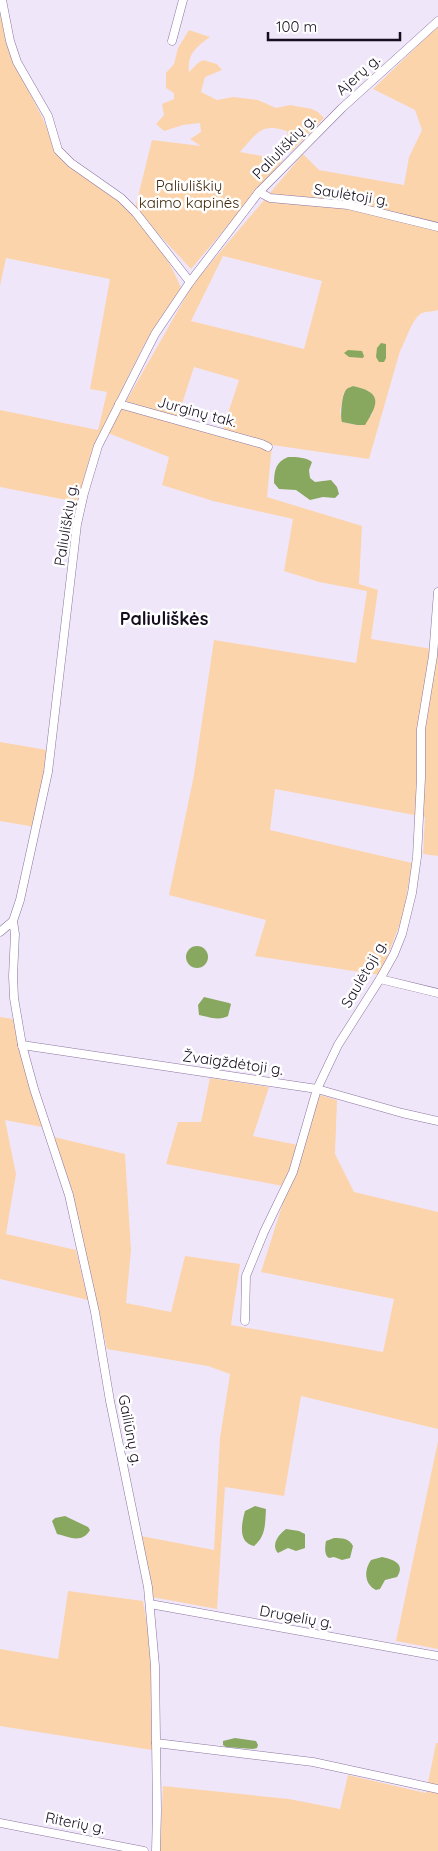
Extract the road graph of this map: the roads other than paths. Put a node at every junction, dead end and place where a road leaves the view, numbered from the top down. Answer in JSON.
{"nodes":[{"id":1,"x":2,"y":0,"type":"edge"},
{"id":2,"x":183,"y":0,"type":"edge"},
{"id":3,"x":438,"y":21,"type":"edge"},
{"id":4,"x":172,"y":41,"type":"dead end"},
{"id":5,"x":342,"y":108,"type":"joint"},
{"id":6,"x":260,"y":192,"type":"junction"},
{"id":7,"x":438,"y":227,"type":"edge"},
{"id":8,"x":190,"y":282,"type":"junction"},
{"id":9,"x":119,"y":404,"type":"junction"},
{"id":10,"x":268,"y":447,"type":"dead end"},
{"id":11,"x":438,"y":592,"type":"edge"},
{"id":12,"x":437,"y":607,"type":"edge"},
{"id":13,"x":13,"y":921,"type":"junction"},
{"id":14,"x":0,"y":932,"type":"edge"},
{"id":15,"x":380,"y":979,"type":"junction"},
{"id":16,"x":438,"y":993,"type":"edge"},
{"id":17,"x":18,"y":1024,"type":"joint"},
{"id":18,"x":22,"y":1044,"type":"junction"},
{"id":19,"x":317,"y":1090,"type":"junction"},
{"id":20,"x":438,"y":1121,"type":"edge"},
{"id":21,"x":245,"y":1321,"type":"dead end"},
{"id":22,"x":150,"y":1604,"type":"junction"},
{"id":23,"x":438,"y":1656,"type":"edge"},
{"id":24,"x":156,"y":1743,"type":"junction"},
{"id":25,"x":438,"y":1789,"type":"edge"},
{"id":26,"x":0,"y":1823,"type":"edge"},
{"id":27,"x":144,"y":1851,"type":"edge"},
{"id":28,"x":156,"y":1851,"type":"edge"}],
"edges":[{"from":1,"to":8,"type":"street"},
{"from":2,"to":4,"type":"street"},
{"from":3,"to":5,"type":"street","name":"Ajerų g."},
{"from":5,"to":6,"type":"street","name":"Paliuliškių g."},
{"from":6,"to":7,"type":"street","name":"Saulėtoji g."},
{"from":6,"to":8,"type":"street","name":"Paliuliškių g."},
{"from":8,"to":9,"type":"street","name":"Paliuliškių g."},
{"from":9,"to":10,"type":"street","name":"Jurginų tak."},
{"from":9,"to":13,"type":"street","name":"Paliuliškių g."},
{"from":11,"to":12,"type":"street","name":"Saulėtoji g."},
{"from":12,"to":15,"type":"street","name":"Saulėtoji g."},
{"from":13,"to":14,"type":"street"},
{"from":13,"to":17,"type":"street","name":"Paliuliškių g."},
{"from":15,"to":16,"type":"street"},
{"from":15,"to":19,"type":"street","name":"Saulėtoji g."},
{"from":17,"to":18,"type":"street","name":"Gailiūnų g."},
{"from":18,"to":19,"type":"street","name":"Žvaigždėtoji g."},
{"from":18,"to":22,"type":"street","name":"Gailiūnų g."},
{"from":19,"to":20,"type":"street","name":"Žvaigždėtoji g."},
{"from":19,"to":21,"type":"street","name":"Saulėtoji g."},
{"from":22,"to":23,"type":"street","name":"Drugelių g."},
{"from":22,"to":24,"type":"street","name":"Gailiūnų g."},
{"from":24,"to":25,"type":"street"},
{"from":24,"to":28,"type":"street","name":"Gailiūnų g."},
{"from":26,"to":27,"type":"street","name":"Riterių g."}]}
